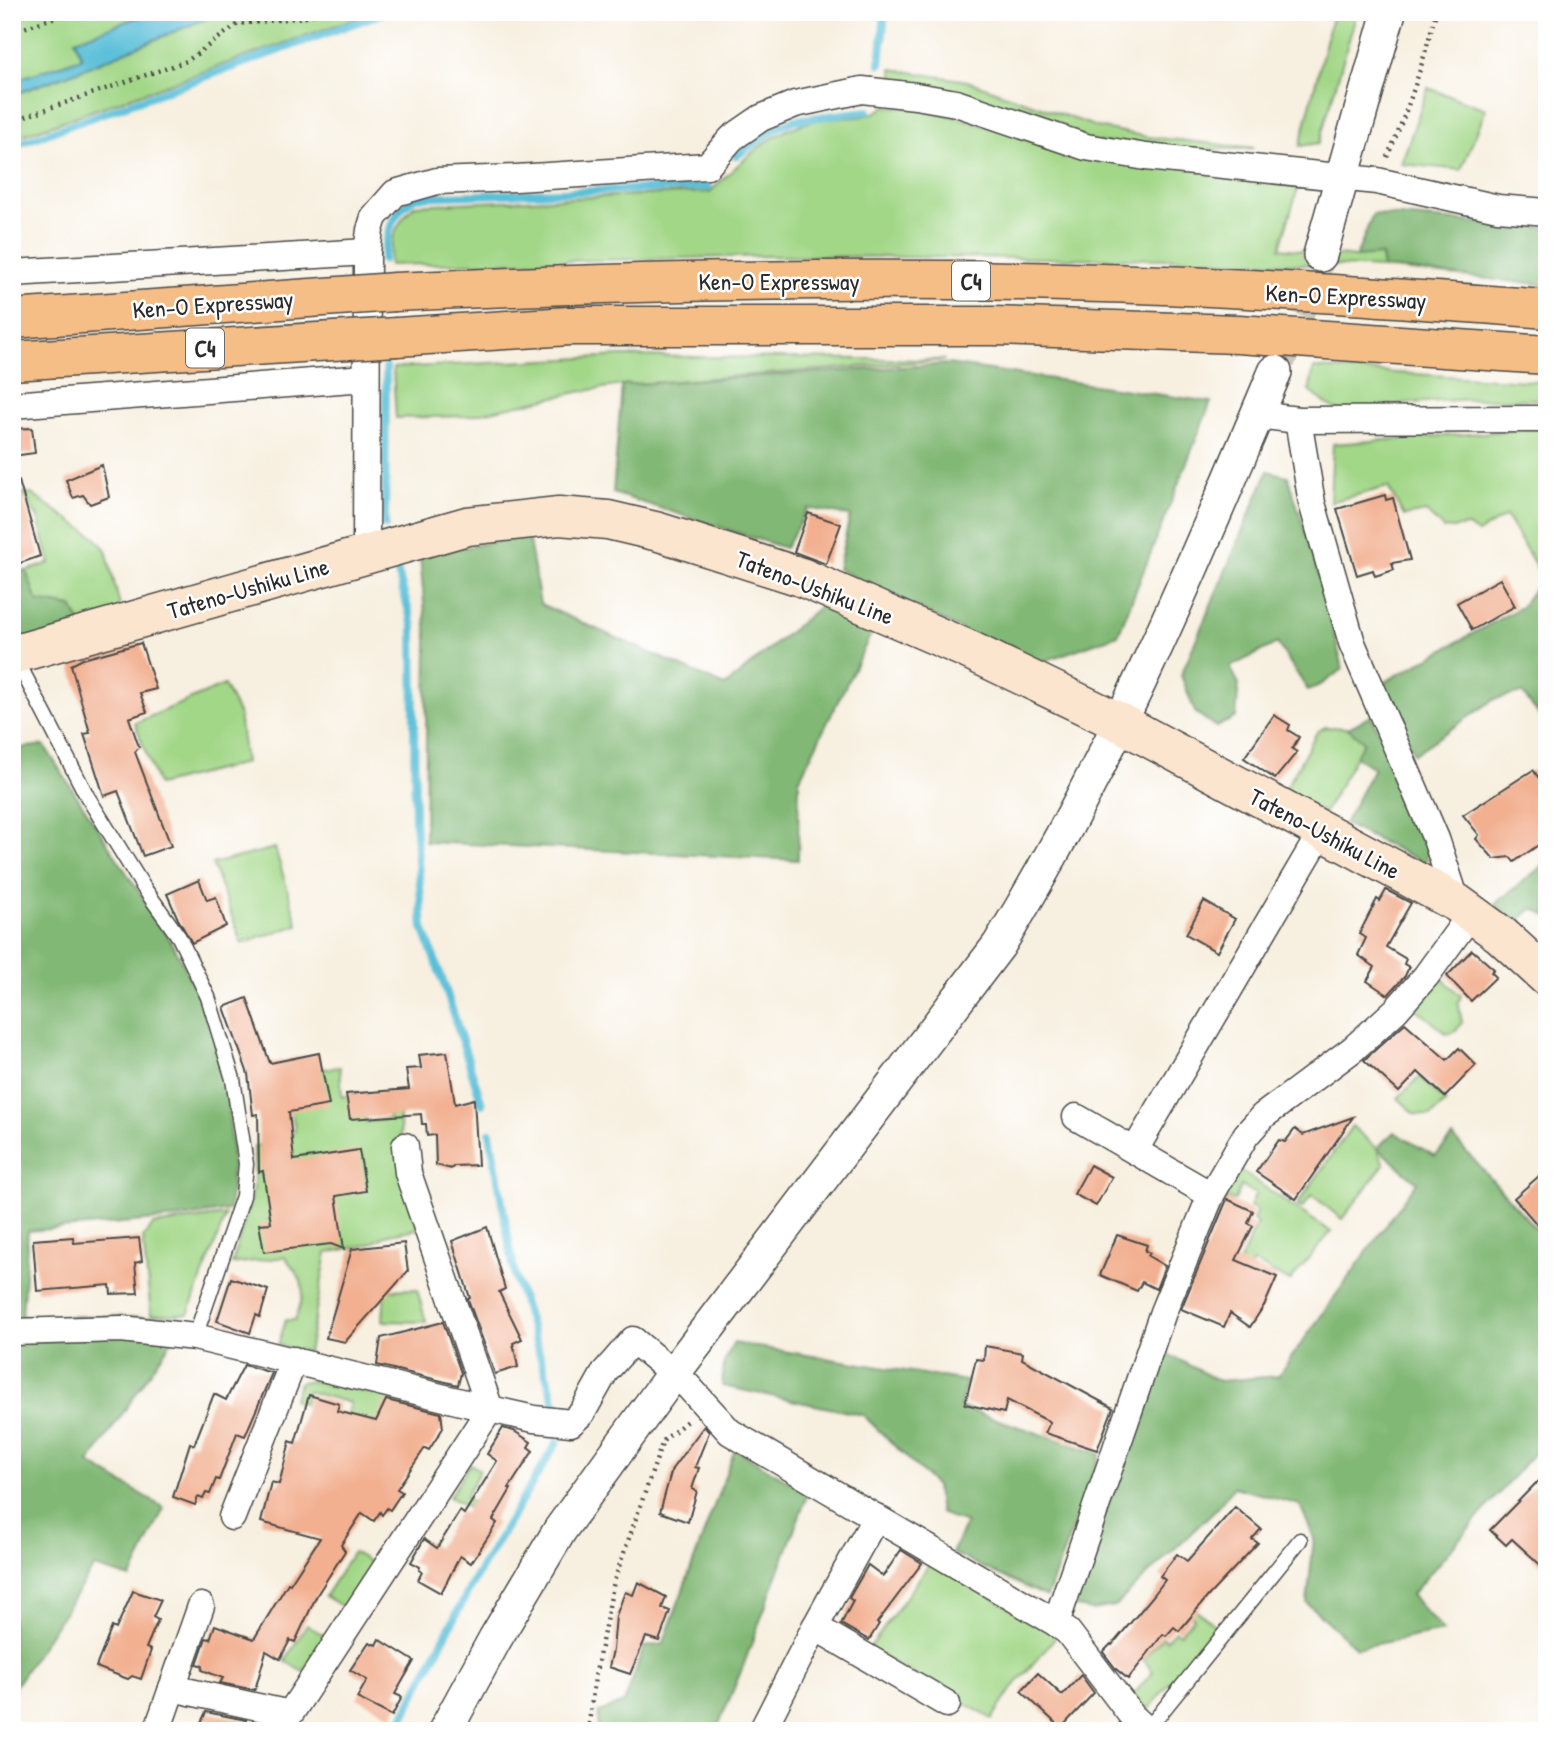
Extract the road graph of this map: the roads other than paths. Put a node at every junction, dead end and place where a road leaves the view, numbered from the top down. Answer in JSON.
{"nodes":[{"id":1,"x":1389,"y":12,"type":"edge"},
{"id":2,"x":1344,"y":176,"type":"junction"},
{"id":3,"x":1547,"y":212,"type":"edge"},
{"id":4,"x":367,"y":252,"type":"junction"},
{"id":5,"x":1320,"y":255,"type":"tunnel mouth"},
{"id":6,"x":12,"y":273,"type":"edge"},
{"id":7,"x":1547,"y":309,"type":"edge"},
{"id":8,"x":12,"y":319,"type":"edge"},
{"id":9,"x":1547,"y":355,"type":"edge"},
{"id":10,"x":12,"y":361,"type":"edge"},
{"id":11,"x":1275,"y":372,"type":"tunnel mouth"},
{"id":12,"x":365,"y":379,"type":"junction"},
{"id":13,"x":12,"y":405,"type":"edge"},
{"id":14,"x":1257,"y":415,"type":"junction"},
{"id":15,"x":1547,"y":419,"type":"edge"},
{"id":16,"x":1298,"y":420,"type":"junction"},
{"id":17,"x":366,"y":555,"type":"junction"},
{"id":18,"x":13,"y":655,"type":"edge"},
{"id":19,"x":1121,"y":723,"type":"junction"},
{"id":20,"x":1322,"y":831,"type":"junction"},
{"id":21,"x":1464,"y":909,"type":"junction"},
{"id":22,"x":1547,"y":977,"type":"edge"},
{"id":23,"x":1076,"y":1117,"type":"dead end"},
{"id":24,"x":405,"y":1146,"type":"dead end"},
{"id":25,"x":1135,"y":1150,"type":"junction"},
{"id":26,"x":1211,"y":1195,"type":"junction"},
{"id":27,"x":12,"y":1332,"type":"edge"},
{"id":28,"x":195,"y":1337,"type":"junction"},
{"id":29,"x":294,"y":1360,"type":"junction"},
{"id":30,"x":673,"y":1374,"type":"junction"},
{"id":31,"x":491,"y":1409,"type":"junction"},
{"id":32,"x":232,"y":1517,"type":"dead end"},
{"id":33,"x":876,"y":1517,"type":"junction"},
{"id":34,"x":1300,"y":1540,"type":"dead end"},
{"id":35,"x":201,"y":1606,"type":"dead end"},
{"id":36,"x":1056,"y":1623,"type":"junction"},
{"id":37,"x":815,"y":1627,"type":"junction"},
{"id":38,"x":172,"y":1688,"type":"junction"},
{"id":39,"x":947,"y":1704,"type":"dead end"},
{"id":40,"x":157,"y":1731,"type":"edge"},
{"id":41,"x":445,"y":1731,"type":"edge"},
{"id":42,"x":762,"y":1731,"type":"edge"},
{"id":43,"x":1147,"y":1731,"type":"edge"}],
"edges":[{"from":1,"to":2,"type":"street"},
{"from":2,"to":3,"type":"street"},
{"from":2,"to":4,"type":"street"},
{"from":2,"to":5,"type":"street"},
{"from":4,"to":6,"type":"street"},
{"from":4,"to":12,"type":"street"},
{"from":7,"to":8,"type":"highway","name":"Ken-O Expressway","number":"C4","bridge":true},
{"from":9,"to":10,"type":"highway","name":"Ken-O Expressway","number":"C4","bridge":true},
{"from":11,"to":14,"type":"street"},
{"from":12,"to":13,"type":"street"},
{"from":12,"to":17,"type":"street"},
{"from":14,"to":16,"type":"street"},
{"from":14,"to":19,"type":"street"},
{"from":15,"to":16,"type":"street"},
{"from":16,"to":21,"type":"street"},
{"from":17,"to":18,"type":"main road","name":"Tateno-Ushiku Line"},
{"from":17,"to":19,"type":"main road","name":"Tateno-Ushiku Line"},
{"from":18,"to":28,"type":"lane"},
{"from":19,"to":20,"type":"main road","name":"Tateno-Ushiku Line"},
{"from":19,"to":30,"type":"street"},
{"from":20,"to":21,"type":"main road","name":"Tateno-Ushiku Line"},
{"from":20,"to":25,"type":"street"},
{"from":21,"to":22,"type":"main road","name":"Tateno-Ushiku Line"},
{"from":21,"to":26,"type":"street"},
{"from":23,"to":25,"type":"street"},
{"from":24,"to":31,"type":"street"},
{"from":25,"to":26,"type":"street"},
{"from":26,"to":36,"type":"street"},
{"from":27,"to":28,"type":"street"},
{"from":28,"to":29,"type":"street"},
{"from":29,"to":31,"type":"street"},
{"from":29,"to":32,"type":"street"},
{"from":30,"to":31,"type":"street"},
{"from":30,"to":33,"type":"street"},
{"from":30,"to":41,"type":"street"},
{"from":31,"to":38,"type":"street"},
{"from":33,"to":36,"type":"street"},
{"from":33,"to":37,"type":"street"},
{"from":34,"to":43,"type":"lane"},
{"from":35,"to":38,"type":"street"},
{"from":36,"to":43,"type":"street"},
{"from":37,"to":39,"type":"street"},
{"from":37,"to":42,"type":"street"},
{"from":38,"to":40,"type":"street"}]}
